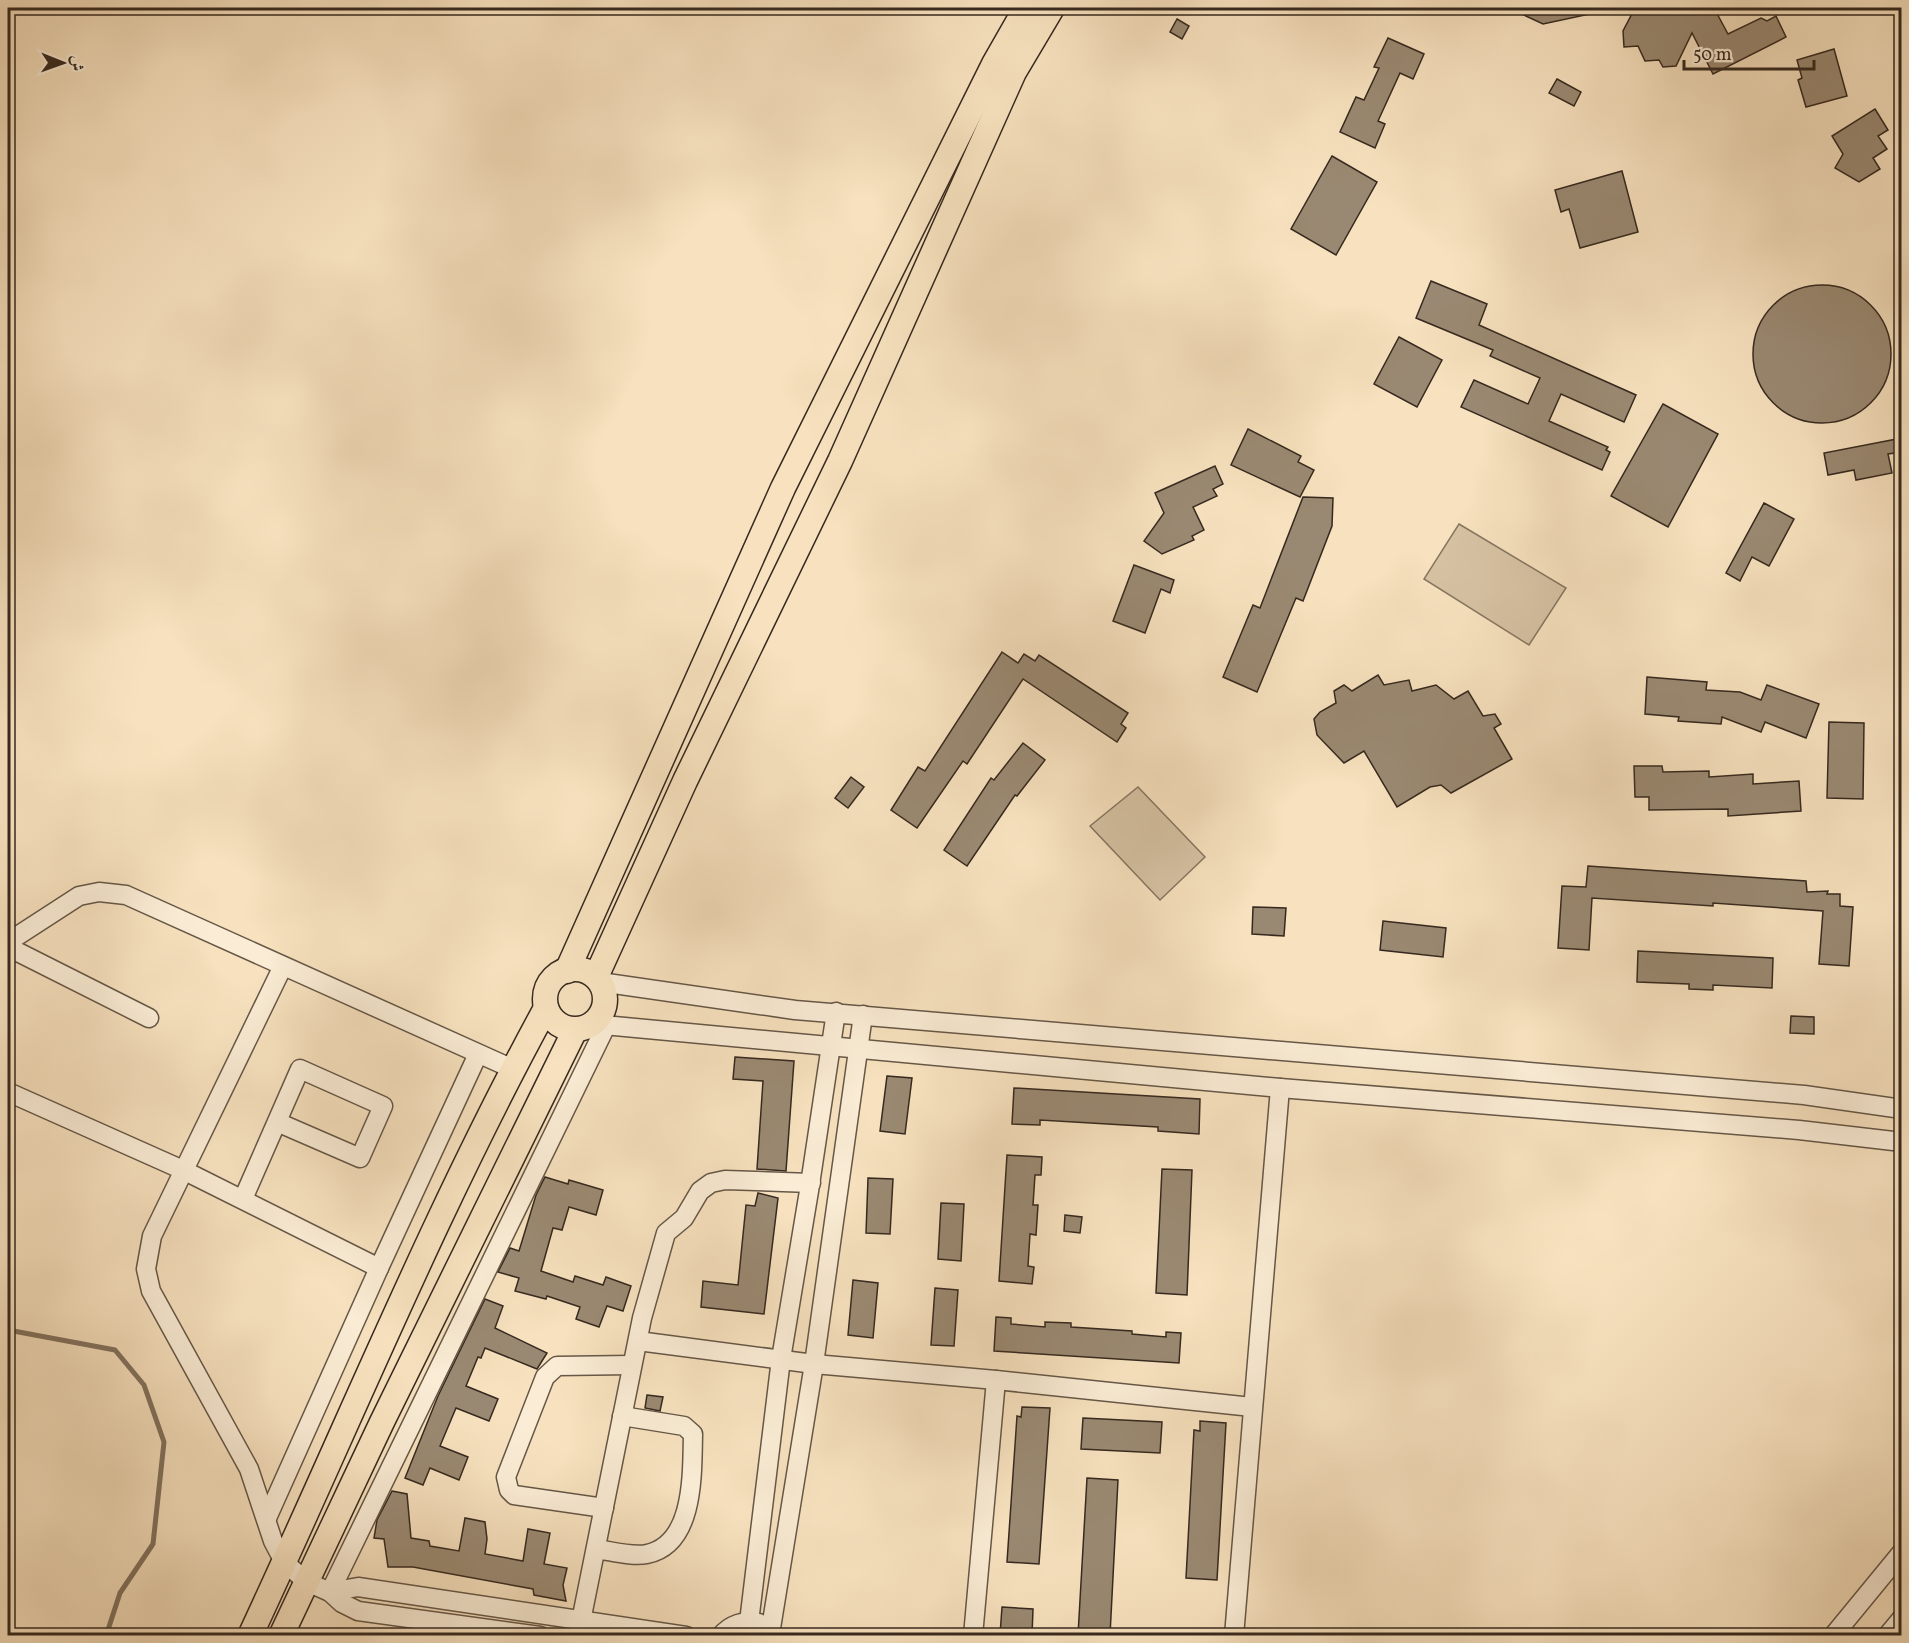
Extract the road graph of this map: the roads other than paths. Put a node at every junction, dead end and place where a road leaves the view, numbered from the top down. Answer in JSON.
{"nodes":[{"id":1,"x":1026,"y":8,"type":"edge"},
{"id":2,"x":1052,"y":8,"type":"edge"},
{"id":3,"x":8,"y":942,"type":"edge"},
{"id":4,"x":8,"y":947,"type":"edge"},
{"id":5,"x":283,"y":966,"type":"junction"},
{"id":6,"x":567,"y":971,"type":"junction"},
{"id":7,"x":598,"y":980,"type":"junction"},
{"id":8,"x":546,"y":1008,"type":"junction"},
{"id":9,"x":836,"y":1012,"type":"junction"},
{"id":10,"x":863,"y":1015,"type":"junction"},
{"id":11,"x":149,"y":1018,"type":"dead end"},
{"id":12,"x":591,"y":1027,"type":"junction"},
{"id":13,"x":830,"y":1046,"type":"junction"},
{"id":14,"x":856,"y":1050,"type":"junction"},
{"id":15,"x":478,"y":1054,"type":"junction"},
{"id":16,"x":513,"y":1069,"type":"junction"},
{"id":17,"x":1280,"y":1088,"type":"junction"},
{"id":18,"x":8,"y":1092,"type":"edge"},
{"id":19,"x":1902,"y":1109,"type":"edge"},
{"id":20,"x":277,"y":1122,"type":"junction"},
{"id":21,"x":1902,"y":1142,"type":"edge"},
{"id":22,"x":183,"y":1170,"type":"junction"},
{"id":23,"x":811,"y":1183,"type":"junction"},
{"id":24,"x":243,"y":1199,"type":"junction"},
{"id":25,"x":380,"y":1268,"type":"junction"},
{"id":26,"x":638,"y":1341,"type":"junction"},
{"id":27,"x":781,"y":1359,"type":"junction"},
{"id":28,"x":814,"y":1364,"type":"junction"},
{"id":29,"x":632,"y":1365,"type":"junction"},
{"id":30,"x":996,"y":1380,"type":"junction"},
{"id":31,"x":1252,"y":1407,"type":"junction"},
{"id":32,"x":622,"y":1416,"type":"junction"},
{"id":33,"x":604,"y":1508,"type":"junction"},
{"id":34,"x":267,"y":1518,"type":"junction"},
{"id":35,"x":596,"y":1549,"type":"junction"},
{"id":36,"x":1902,"y":1552,"type":"edge"},
{"id":37,"x":284,"y":1562,"type":"junction"},
{"id":38,"x":307,"y":1582,"type":"junction"},
{"id":39,"x":330,"y":1592,"type":"junction"},
{"id":40,"x":1902,"y":1618,"type":"edge"},
{"id":41,"x":749,"y":1622,"type":"junction"},
{"id":42,"x":580,"y":1627,"type":"edge"},
{"id":43,"x":774,"y":1632,"type":"edge"},
{"id":44,"x":250,"y":1635,"type":"edge"},
{"id":45,"x":282,"y":1635,"type":"edge"},
{"id":46,"x":540,"y":1635,"type":"edge"},
{"id":47,"x":686,"y":1635,"type":"edge"},
{"id":48,"x":720,"y":1635,"type":"edge"},
{"id":49,"x":973,"y":1635,"type":"edge"},
{"id":50,"x":1234,"y":1635,"type":"edge"},
{"id":51,"x":1833,"y":1635,"type":"edge"},
{"id":52,"x":1887,"y":1635,"type":"edge"}],
"edges":[{"from":1,"to":6,"type":"main road"},
{"from":2,"to":7,"type":"main road"},
{"from":3,"to":5,"type":"street"},
{"from":4,"to":11,"type":"street"},
{"from":5,"to":15,"type":"street"},
{"from":5,"to":22,"type":"street"},
{"from":6,"to":7,"type":"main road"},
{"from":6,"to":8,"type":"main road"},
{"from":7,"to":9,"type":"street"},
{"from":7,"to":12,"type":"main road"},
{"from":8,"to":12,"type":"main road"},
{"from":8,"to":16,"type":"main road"},
{"from":9,"to":10,"type":"street"},
{"from":9,"to":13,"type":"street"},
{"from":10,"to":14,"type":"street"},
{"from":10,"to":19,"type":"street"},
{"from":12,"to":13,"type":"street"},
{"from":12,"to":38,"type":"main road"},
{"from":12,"to":39,"type":"street"},
{"from":13,"to":14,"type":"street"},
{"from":13,"to":23,"type":"street"},
{"from":14,"to":17,"type":"street"},
{"from":14,"to":28,"type":"street"},
{"from":15,"to":16,"type":"street"},
{"from":15,"to":25,"type":"street"},
{"from":16,"to":37,"type":"main road"},
{"from":17,"to":21,"type":"street"},
{"from":17,"to":31,"type":"street"},
{"from":18,"to":22,"type":"street"},
{"from":20,"to":20,"type":"street"},
{"from":20,"to":24,"type":"street"},
{"from":22,"to":24,"type":"street"},
{"from":22,"to":34,"type":"street"},
{"from":23,"to":26,"type":"street"},
{"from":23,"to":27,"type":"street"},
{"from":24,"to":25,"type":"street"},
{"from":25,"to":34,"type":"street"},
{"from":26,"to":27,"type":"street"},
{"from":26,"to":29,"type":"street"},
{"from":27,"to":28,"type":"street"},
{"from":27,"to":41,"type":"street"},
{"from":28,"to":30,"type":"street"},
{"from":28,"to":43,"type":"street"},
{"from":29,"to":32,"type":"street"},
{"from":29,"to":33,"type":"street"},
{"from":30,"to":31,"type":"street"},
{"from":30,"to":49,"type":"street"},
{"from":31,"to":50,"type":"street"},
{"from":32,"to":33,"type":"street"},
{"from":32,"to":35,"type":"street"},
{"from":33,"to":35,"type":"street"},
{"from":34,"to":37,"type":"street"},
{"from":35,"to":42,"type":"street"},
{"from":36,"to":51,"type":"street"},
{"from":37,"to":38,"type":"street"},
{"from":37,"to":44,"type":"main road"},
{"from":38,"to":39,"type":"street"},
{"from":38,"to":45,"type":"main road"},
{"from":39,"to":42,"type":"street"},
{"from":39,"to":46,"type":"street"},
{"from":40,"to":52,"type":"street"},
{"from":41,"to":43,"type":"street"},
{"from":41,"to":48,"type":"street"},
{"from":42,"to":47,"type":"street"}]}
